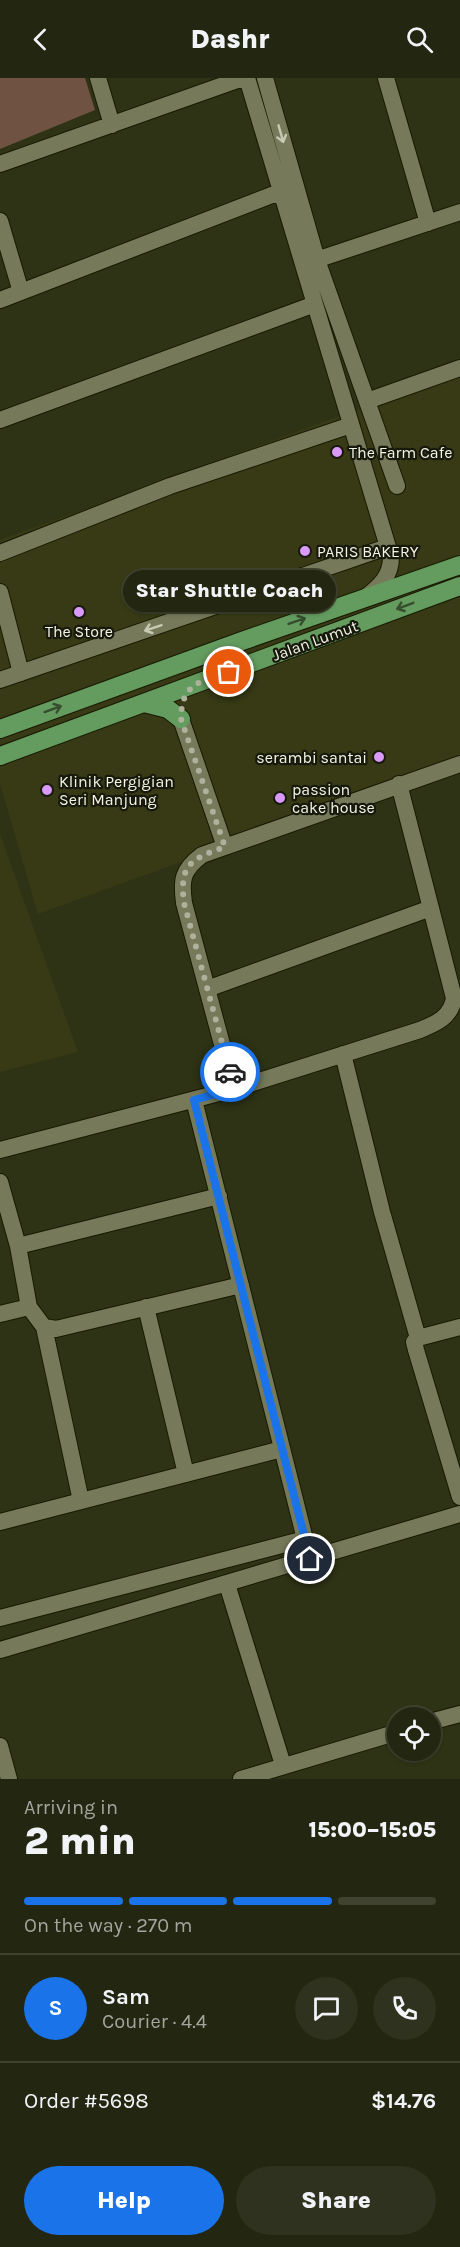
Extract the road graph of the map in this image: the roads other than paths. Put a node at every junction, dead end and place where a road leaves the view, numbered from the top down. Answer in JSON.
{"nodes":[{"id":1,"x":98,"y":78,"type":"edge"},
{"id":2,"x":265,"y":78,"type":"edge"},
{"id":3,"x":386,"y":78,"type":"edge"},
{"id":4,"x":238,"y":79,"type":"edge"},
{"id":5,"x":112,"y":124,"type":"junction"},
{"id":6,"x":0,"y":164,"type":"edge"},
{"id":7,"x":288,"y":188,"type":"junction"},
{"id":8,"x":460,"y":212,"type":"edge"},
{"id":9,"x":0,"y":221,"type":"edge"},
{"id":10,"x":428,"y":223,"type":"junction"},
{"id":11,"x":310,"y":262,"type":"junction"},
{"id":12,"x":21,"y":292,"type":"junction"},
{"id":13,"x":0,"y":300,"type":"edge"},
{"id":14,"x":315,"y":304,"type":"junction"},
{"id":15,"x":460,"y":368,"type":"edge"},
{"id":16,"x":367,"y":401,"type":"junction"},
{"id":17,"x":0,"y":420,"type":"edge"},
{"id":18,"x":351,"y":425,"type":"junction"},
{"id":19,"x":397,"y":486,"type":"dead end"},
{"id":20,"x":387,"y":546,"type":"junction"},
{"id":21,"x":0,"y":553,"type":"edge"},
{"id":22,"x":460,"y":565,"type":"edge"},
{"id":23,"x":460,"y":586,"type":"edge"},
{"id":24,"x":0,"y":592,"type":"edge"},
{"id":25,"x":365,"y":598,"type":"junction"},
{"id":26,"x":21,"y":673,"type":"junction"},
{"id":27,"x":0,"y":680,"type":"edge"},
{"id":28,"x":194,"y":685,"type":"junction"},
{"id":29,"x":144,"y":703,"type":"junction"},
{"id":30,"x":181,"y":719,"type":"junction"},
{"id":31,"x":22,"y":720,"type":"junction"},
{"id":32,"x":0,"y":729,"type":"edge"},
{"id":33,"x":68,"y":732,"type":"junction"},
{"id":34,"x":0,"y":756,"type":"edge"},
{"id":35,"x":460,"y":764,"type":"edge"},
{"id":36,"x":399,"y":784,"type":"junction"},
{"id":37,"x":225,"y":847,"type":"junction"},
{"id":38,"x":431,"y":908,"type":"junction"},
{"id":39,"x":207,"y":990,"type":"junction"},
{"id":40,"x":343,"y":1054,"type":"junction"},
{"id":41,"x":234,"y":1089,"type":"junction"},
{"id":42,"x":194,"y":1100,"type":"junction"},
{"id":43,"x":0,"y":1150,"type":"edge"},
{"id":44,"x":0,"y":1182,"type":"edge"},
{"id":45,"x":219,"y":1196,"type":"junction"},
{"id":46,"x":18,"y":1246,"type":"junction"},
{"id":47,"x":241,"y":1285,"type":"junction"},
{"id":48,"x":28,"y":1308,"type":"junction"},
{"id":49,"x":146,"y":1308,"type":"junction"},
{"id":50,"x":0,"y":1314,"type":"edge"},
{"id":51,"x":44,"y":1327,"type":"junction"},
{"id":52,"x":460,"y":1327,"type":"edge"},
{"id":53,"x":418,"y":1338,"type":"junction"},
{"id":54,"x":282,"y":1449,"type":"junction"},
{"id":55,"x":186,"y":1474,"type":"junction"},
{"id":56,"x":460,"y":1497,"type":"edge"},
{"id":57,"x":81,"y":1501,"type":"junction"},
{"id":58,"x":460,"y":1514,"type":"edge"},
{"id":59,"x":0,"y":1522,"type":"edge"},
{"id":60,"x":305,"y":1539,"type":"junction"},
{"id":61,"x":310,"y":1559,"type":"junction"},
{"id":62,"x":227,"y":1584,"type":"junction"},
{"id":63,"x":0,"y":1618,"type":"edge"},
{"id":64,"x":0,"y":1650,"type":"edge"},
{"id":65,"x":460,"y":1714,"type":"edge"},
{"id":66,"x":441,"y":1719,"type":"edge"},
{"id":67,"x":387,"y":1735,"type":"edge"},
{"id":68,"x":0,"y":1746,"type":"edge"},
{"id":69,"x":282,"y":1765,"type":"junction"},
{"id":70,"x":9,"y":1779,"type":"edge"},
{"id":71,"x":242,"y":1779,"type":"edge"}],
"edges":[{"from":1,"to":5,"type":"street"},
{"from":2,"to":7,"type":"street","one_way":true},
{"from":3,"to":10,"type":"street"},
{"from":4,"to":5,"type":"street"},
{"from":4,"to":7,"type":"street"},
{"from":5,"to":6,"type":"street"},
{"from":7,"to":11,"type":"street"},
{"from":7,"to":12,"type":"street"},
{"from":8,"to":10,"type":"street"},
{"from":9,"to":12,"type":"street"},
{"from":10,"to":11,"type":"street"},
{"from":11,"to":14,"type":"street"},
{"from":11,"to":16,"type":"street"},
{"from":12,"to":13,"type":"street"},
{"from":14,"to":17,"type":"street"},
{"from":14,"to":18,"type":"street"},
{"from":15,"to":16,"type":"street"},
{"from":16,"to":19,"type":"street"},
{"from":18,"to":20,"type":"street"},
{"from":18,"to":21,"type":"street"},
{"from":20,"to":25,"type":"street"},
{"from":20,"to":26,"type":"street","one_way":true},
{"from":22,"to":25,"type":"main road","name":"Jalan Lumut"},
{"from":23,"to":28,"type":"main road","name":"Jalan Lumut","one_way":true},
{"from":24,"to":26,"type":"street"},
{"from":31,"to":25,"type":"main road","name":"Jalan Lumut","one_way":true},
{"from":26,"to":27,"type":"street"},
{"from":28,"to":29,"type":"main road","name":"Jalan Lumut"},
{"from":28,"to":30,"type":"main road"},
{"from":29,"to":30,"type":"main road"},
{"from":29,"to":33,"type":"main road","name":"Jalan Lumut"},
{"from":30,"to":37,"type":"street"},
{"from":31,"to":32,"type":"main road","name":"Jalan Lumut"},
{"from":31,"to":33,"type":"main road"},
{"from":33,"to":34,"type":"main road","name":"Jalan Lumut"},
{"from":35,"to":36,"type":"street"},
{"from":36,"to":37,"type":"street"},
{"from":36,"to":38,"type":"street"},
{"from":37,"to":39,"type":"street"},
{"from":38,"to":39,"type":"street"},
{"from":38,"to":40,"type":"street"},
{"from":39,"to":41,"type":"street"},
{"from":40,"to":41,"type":"street"},
{"from":40,"to":53,"type":"street"},
{"from":41,"to":42,"type":"street"},
{"from":42,"to":43,"type":"street"},
{"from":42,"to":45,"type":"street"},
{"from":44,"to":46,"type":"street"},
{"from":45,"to":46,"type":"street"},
{"from":45,"to":47,"type":"street"},
{"from":46,"to":48,"type":"street"},
{"from":47,"to":49,"type":"street"},
{"from":47,"to":54,"type":"street"},
{"from":48,"to":50,"type":"street"},
{"from":48,"to":51,"type":"street"},
{"from":49,"to":51,"type":"street"},
{"from":49,"to":55,"type":"street"},
{"from":51,"to":57,"type":"street"},
{"from":52,"to":53,"type":"street"},
{"from":53,"to":56,"type":"street"},
{"from":54,"to":55,"type":"street"},
{"from":54,"to":60,"type":"street"},
{"from":55,"to":57,"type":"street"},
{"from":57,"to":59,"type":"street"},
{"from":58,"to":61,"type":"street"},
{"from":60,"to":61,"type":"street"},
{"from":60,"to":63,"type":"street"},
{"from":61,"to":62,"type":"street"},
{"from":62,"to":64,"type":"street"},
{"from":62,"to":69,"type":"street"},
{"from":65,"to":66,"type":"street"},
{"from":67,"to":69,"type":"street"},
{"from":68,"to":70,"type":"street"},
{"from":69,"to":71,"type":"street"}]}
